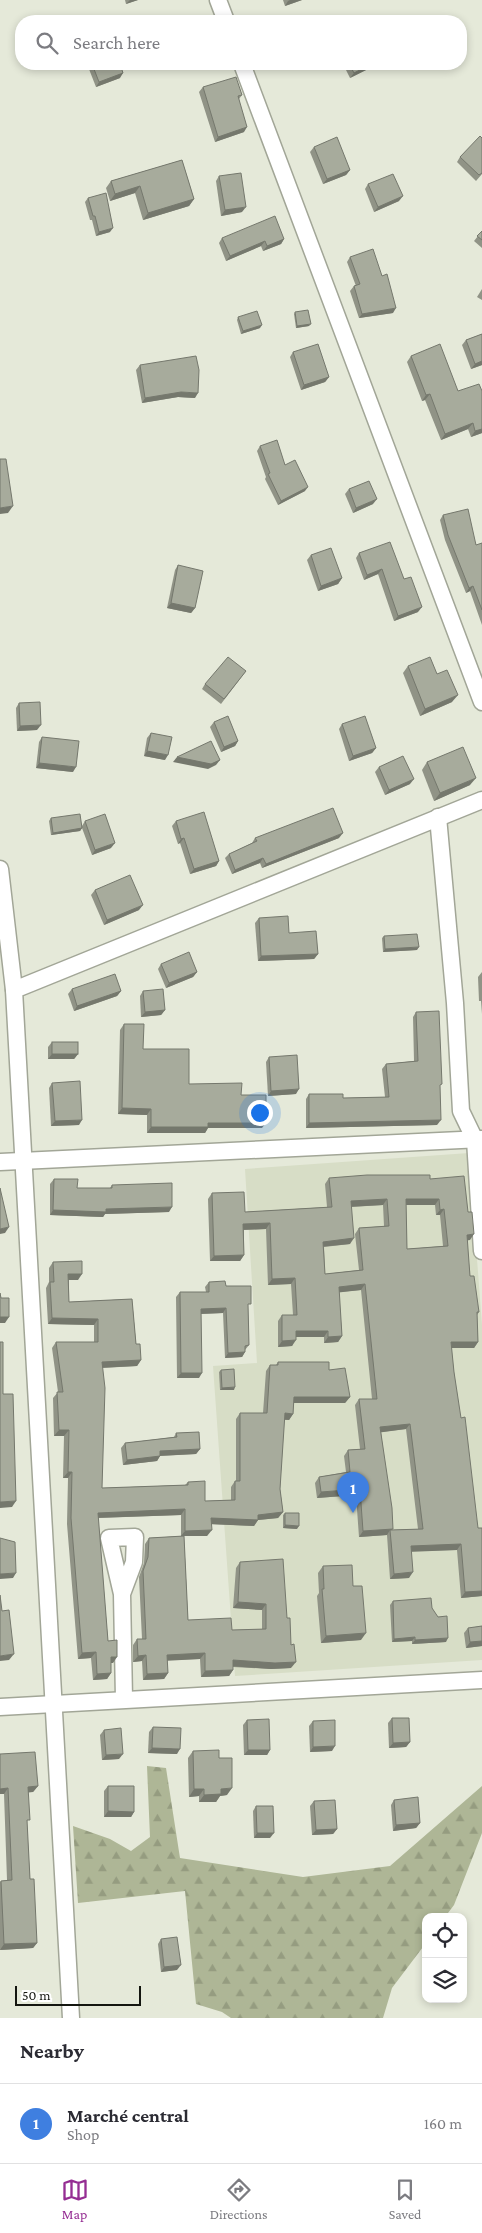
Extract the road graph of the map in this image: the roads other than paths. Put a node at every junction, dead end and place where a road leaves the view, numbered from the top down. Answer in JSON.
{"nodes":[{"id":1,"x":218,"y":0,"type":"edge"},
{"id":2,"x":224,"y":15,"type":"edge"},
{"id":3,"x":244,"y":70,"type":"edge"},
{"id":4,"x":482,"y":702,"type":"edge"},
{"id":5,"x":482,"y":800,"type":"edge"},
{"id":6,"x":438,"y":817,"type":"junction"},
{"id":7,"x":0,"y":869,"type":"edge"},
{"id":8,"x":14,"y":990,"type":"junction"},
{"id":9,"x":478,"y":1140,"type":"edge"},
{"id":10,"x":23,"y":1161,"type":"junction"},
{"id":11,"x":0,"y":1162,"type":"edge"},
{"id":12,"x":482,"y":1251,"type":"edge"},
{"id":13,"x":122,"y":1594,"type":"dead end"},
{"id":14,"x":482,"y":1680,"type":"edge"},
{"id":15,"x":124,"y":1699,"type":"junction"},
{"id":16,"x":54,"y":1703,"type":"junction"},
{"id":17,"x":0,"y":1707,"type":"edge"},
{"id":18,"x":71,"y":2018,"type":"edge"}],
"edges":[{"from":1,"to":2,"type":"street"},
{"from":3,"to":4,"type":"street"},
{"from":5,"to":6,"type":"street"},
{"from":6,"to":8,"type":"street"},
{"from":6,"to":9,"type":"street"},
{"from":7,"to":8,"type":"street"},
{"from":8,"to":10,"type":"street"},
{"from":9,"to":10,"type":"street"},
{"from":9,"to":12,"type":"street"},
{"from":10,"to":11,"type":"street"},
{"from":10,"to":16,"type":"street"},
{"from":13,"to":15,"type":"street"},
{"from":14,"to":15,"type":"street"},
{"from":15,"to":16,"type":"street"},
{"from":16,"to":17,"type":"street"},
{"from":16,"to":18,"type":"street"}]}
